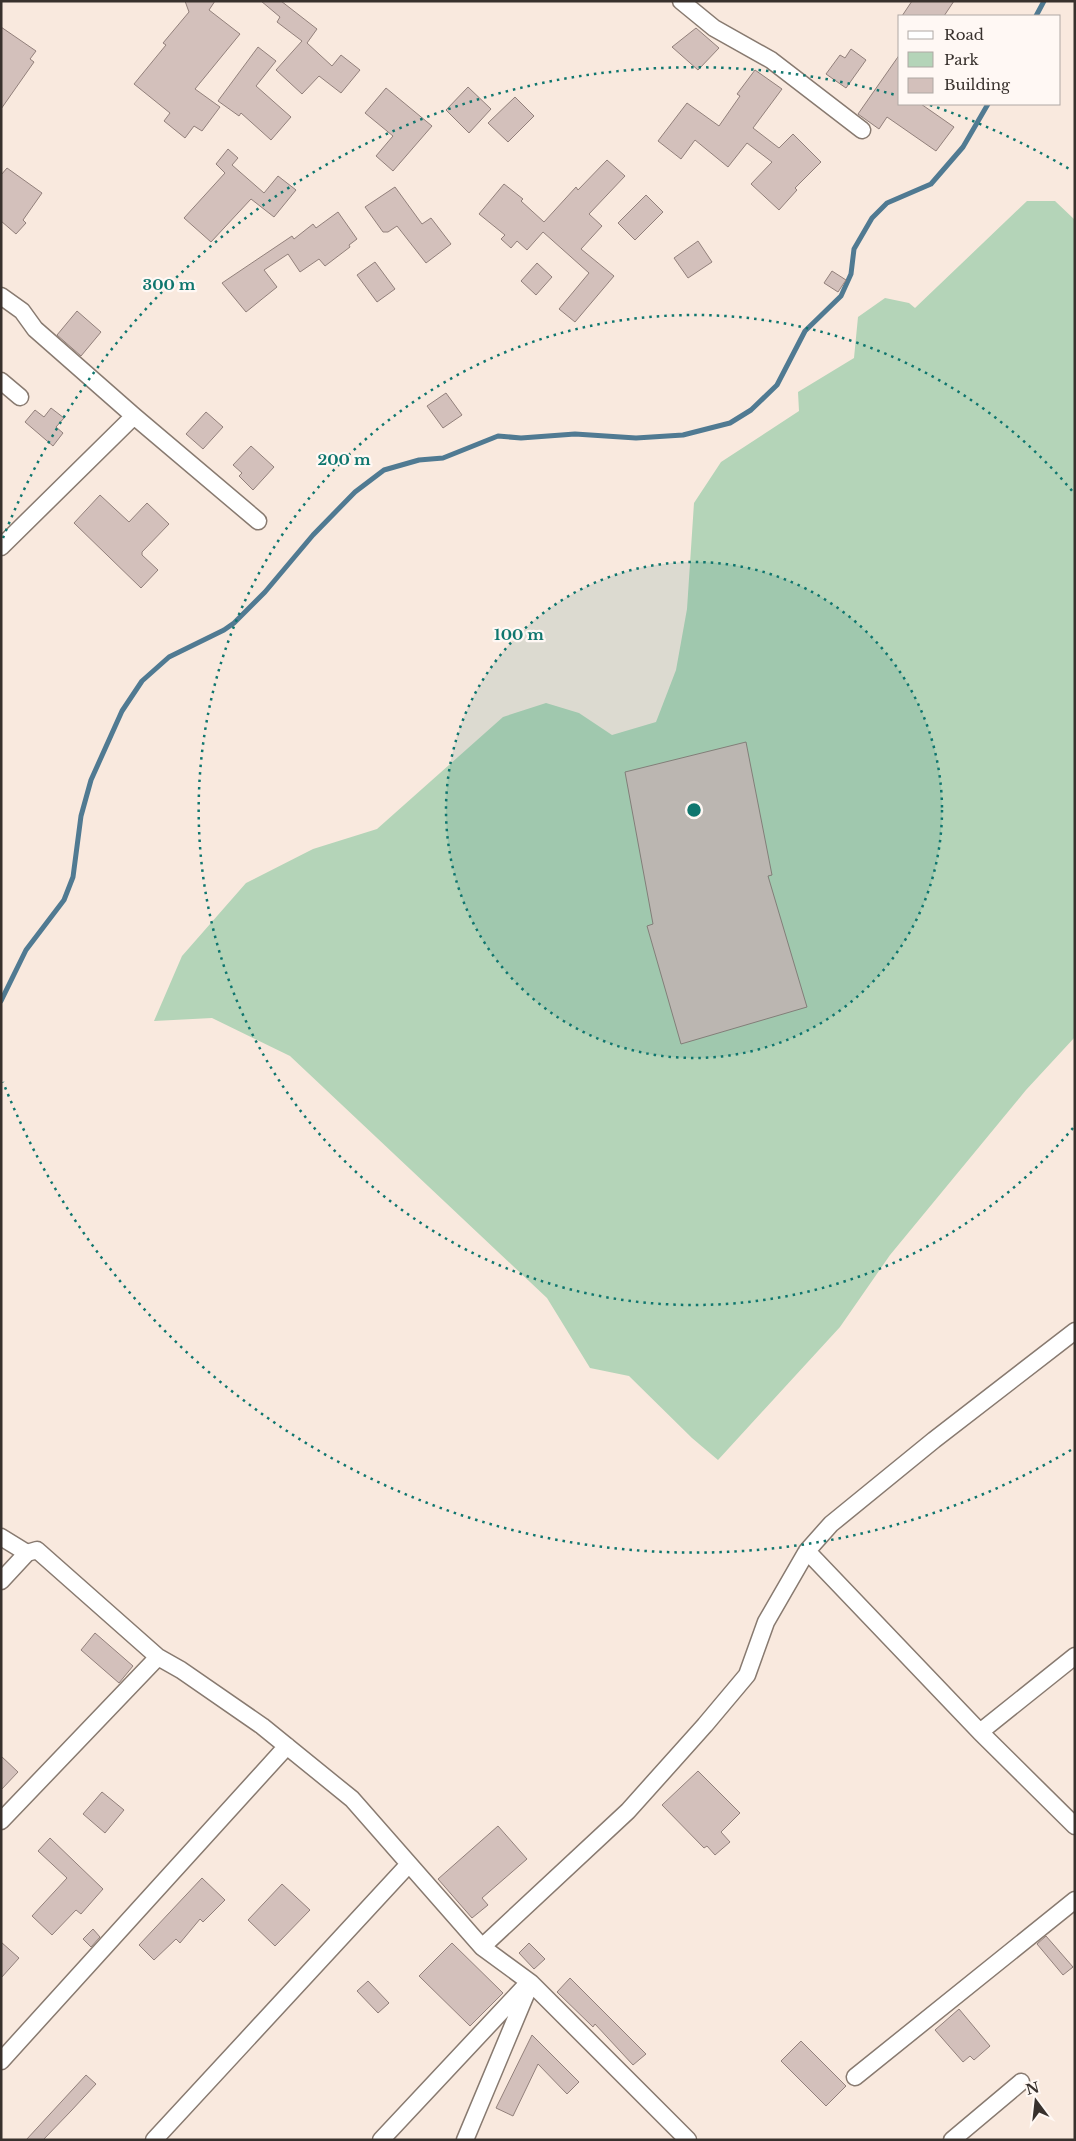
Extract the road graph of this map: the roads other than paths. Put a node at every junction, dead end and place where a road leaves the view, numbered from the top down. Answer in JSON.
{"nodes":[{"id":1,"x":681,"y":1,"type":"edge"},
{"id":2,"x":862,"y":130,"type":"dead end"},
{"id":3,"x":1,"y":296,"type":"edge"},
{"id":4,"x":1,"y":380,"type":"edge"},
{"id":5,"x":20,"y":397,"type":"dead end"},
{"id":6,"x":134,"y":416,"type":"junction"},
{"id":7,"x":258,"y":521,"type":"dead end"},
{"id":8,"x":1,"y":547,"type":"edge"},
{"id":9,"x":1075,"y":1331,"type":"edge"},
{"id":10,"x":1,"y":1537,"type":"edge"},
{"id":11,"x":807,"y":1551,"type":"junction"},
{"id":12,"x":26,"y":1553,"type":"junction"},
{"id":13,"x":1,"y":1581,"type":"edge"},
{"id":14,"x":1075,"y":1656,"type":"edge"},
{"id":15,"x":158,"y":1658,"type":"junction"},
{"id":16,"x":980,"y":1732,"type":"junction"},
{"id":17,"x":287,"y":1746,"type":"junction"},
{"id":18,"x":1,"y":1821,"type":"edge"},
{"id":19,"x":1075,"y":1826,"type":"edge"},
{"id":20,"x":409,"y":1864,"type":"junction"},
{"id":21,"x":1075,"y":1900,"type":"edge"},
{"id":22,"x":482,"y":1947,"type":"junction"},
{"id":23,"x":530,"y":1982,"type":"junction"},
{"id":24,"x":1,"y":2061,"type":"edge"},
{"id":25,"x":855,"y":2077,"type":"dead end"},
{"id":26,"x":1020,"y":2082,"type":"dead end"},
{"id":27,"x":154,"y":2140,"type":"edge"},
{"id":28,"x":381,"y":2140,"type":"edge"},
{"id":29,"x":465,"y":2140,"type":"edge"},
{"id":30,"x":688,"y":2140,"type":"edge"},
{"id":31,"x":952,"y":2140,"type":"edge"}],
"edges":[{"from":1,"to":2,"type":"street"},
{"from":3,"to":6,"type":"street"},
{"from":4,"to":5,"type":"street"},
{"from":6,"to":7,"type":"street"},
{"from":6,"to":8,"type":"street"},
{"from":9,"to":11,"type":"street"},
{"from":10,"to":12,"type":"street"},
{"from":11,"to":16,"type":"street"},
{"from":11,"to":22,"type":"street"},
{"from":12,"to":13,"type":"street"},
{"from":12,"to":15,"type":"street"},
{"from":14,"to":16,"type":"street"},
{"from":15,"to":17,"type":"street"},
{"from":15,"to":18,"type":"street"},
{"from":16,"to":19,"type":"street"},
{"from":17,"to":20,"type":"street"},
{"from":17,"to":24,"type":"street"},
{"from":20,"to":22,"type":"street"},
{"from":20,"to":27,"type":"street"},
{"from":21,"to":25,"type":"street"},
{"from":22,"to":23,"type":"street"},
{"from":23,"to":28,"type":"street"},
{"from":23,"to":29,"type":"street"},
{"from":23,"to":30,"type":"street"},
{"from":26,"to":31,"type":"street"}]}
